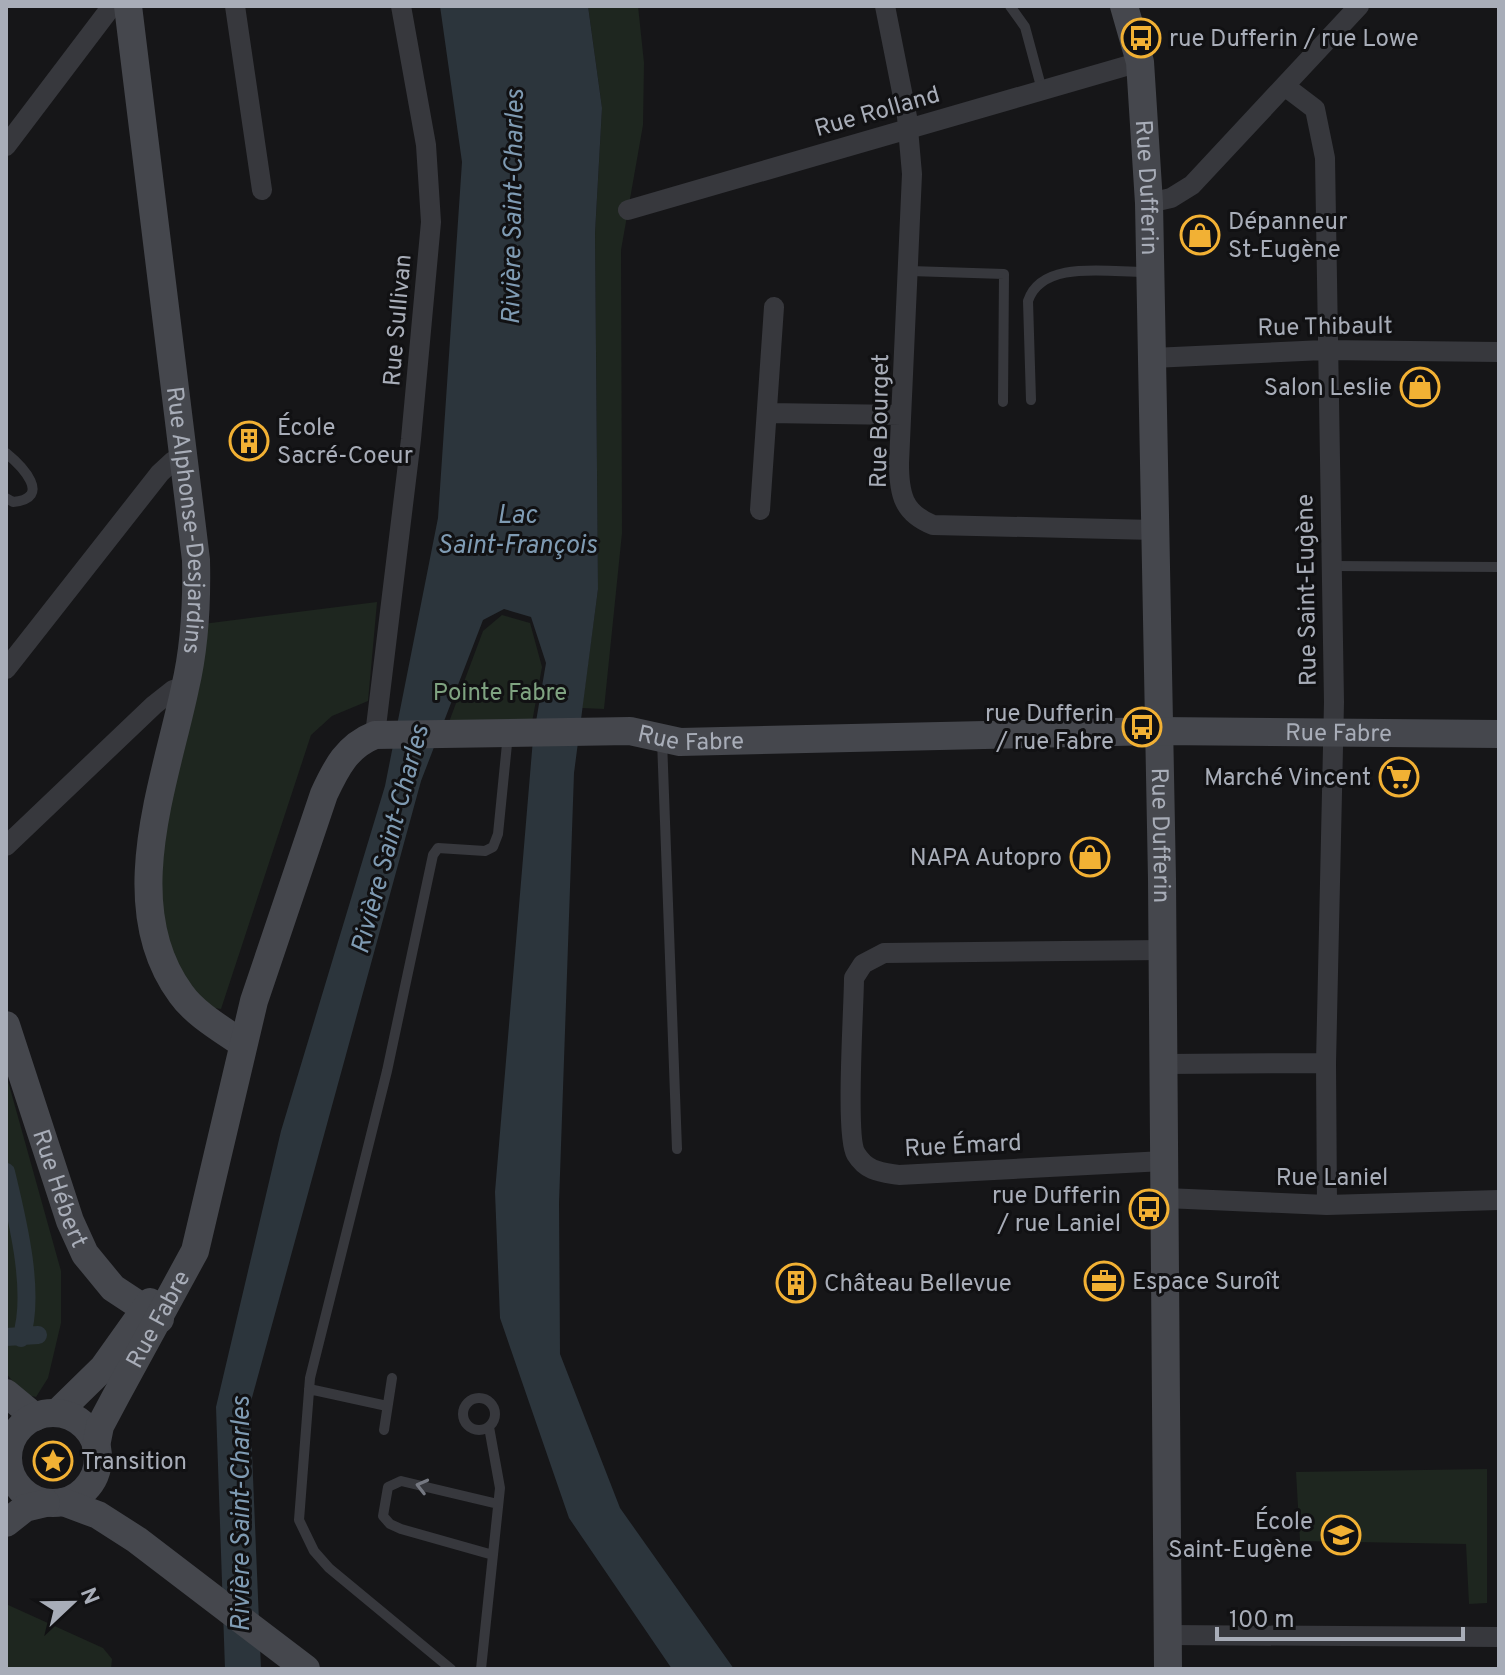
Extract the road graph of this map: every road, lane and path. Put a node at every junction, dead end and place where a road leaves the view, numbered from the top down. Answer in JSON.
{"nodes":[{"id":1,"x":112,"y":6,"type":"edge"},
{"id":2,"x":128,"y":6,"type":"edge"},
{"id":3,"x":235,"y":6,"type":"edge"},
{"id":4,"x":401,"y":6,"type":"edge"},
{"id":5,"x":885,"y":6,"type":"edge"},
{"id":6,"x":1010,"y":6,"type":"edge"},
{"id":7,"x":1124,"y":6,"type":"edge"},
{"id":8,"x":1359,"y":6,"type":"edge"},
{"id":9,"x":1140,"y":62,"type":"junction"},
{"id":10,"x":1286,"y":87,"type":"junction"},
{"id":11,"x":1042,"y":90,"type":"junction"},
{"id":12,"x":909,"y":129,"type":"junction"},
{"id":13,"x":6,"y":146,"type":"edge"},
{"id":14,"x":262,"y":190,"type":"dead end"},
{"id":15,"x":1149,"y":203,"type":"junction"},
{"id":16,"x":628,"y":210,"type":"dead end"},
{"id":17,"x":910,"y":271,"type":"junction"},
{"id":18,"x":1150,"y":272,"type":"junction"},
{"id":19,"x":774,"y":307,"type":"dead end"},
{"id":20,"x":1328,"y":350,"type":"junction"},
{"id":21,"x":1499,"y":352,"type":"edge"},
{"id":22,"x":1152,"y":358,"type":"junction"},
{"id":23,"x":1031,"y":400,"type":"dead end"},
{"id":24,"x":1003,"y":402,"type":"dead end"},
{"id":25,"x":768,"y":413,"type":"junction"},
{"id":26,"x":901,"y":415,"type":"junction"},
{"id":27,"x":6,"y":453,"type":"edge"},
{"id":28,"x":184,"y":459,"type":"junction"},
{"id":29,"x":6,"y":498,"type":"edge"},
{"id":30,"x":760,"y":510,"type":"dead end"},
{"id":31,"x":1155,"y":530,"type":"junction"},
{"id":32,"x":1333,"y":566,"type":"junction"},
{"id":33,"x":1499,"y":567,"type":"edge"},
{"id":34,"x":6,"y":669,"type":"edge"},
{"id":35,"x":186,"y":686,"type":"junction"},
{"id":36,"x":1158,"y":731,"type":"junction"},
{"id":37,"x":518,"y":734,"type":"junction"},
{"id":38,"x":1333,"y":734,"type":"junction"},
{"id":39,"x":1499,"y":734,"type":"edge"},
{"id":40,"x":375,"y":735,"type":"junction"},
{"id":41,"x":662,"y":738,"type":"junction"},
{"id":42,"x":6,"y":846,"type":"edge"},
{"id":43,"x":1163,"y":950,"type":"junction"},
{"id":44,"x":6,"y":1025,"type":"edge"},
{"id":45,"x":243,"y":1044,"type":"junction"},
{"id":46,"x":1326,"y":1063,"type":"junction"},
{"id":47,"x":1164,"y":1064,"type":"junction"},
{"id":48,"x":677,"y":1149,"type":"dead end"},
{"id":49,"x":1164,"y":1161,"type":"junction"},
{"id":50,"x":1165,"y":1198,"type":"junction"},
{"id":51,"x":1499,"y":1200,"type":"edge"},
{"id":52,"x":1327,"y":1205,"type":"junction"},
{"id":53,"x":153,"y":1315,"type":"junction"},
{"id":54,"x":392,"y":1378,"type":"dead end"},
{"id":55,"x":309,"y":1389,"type":"junction"},
{"id":56,"x":6,"y":1393,"type":"edge"},
{"id":57,"x":387,"y":1406,"type":"junction"},
{"id":58,"x":46,"y":1415,"type":"junction"},
{"id":59,"x":489,"y":1427,"type":"dead end"},
{"id":60,"x":384,"y":1430,"type":"dead end"},
{"id":61,"x":8,"y":1438,"type":"edge"},
{"id":62,"x":96,"y":1459,"type":"junction"},
{"id":63,"x":8,"y":1479,"type":"edge"},
{"id":64,"x":54,"y":1503,"type":"junction"},
{"id":65,"x":498,"y":1504,"type":"junction"},
{"id":66,"x":6,"y":1523,"type":"edge"},
{"id":67,"x":137,"y":1540,"type":"junction"},
{"id":68,"x":493,"y":1555,"type":"junction"},
{"id":69,"x":1168,"y":1635,"type":"junction"},
{"id":70,"x":1499,"y":1637,"type":"edge"},
{"id":71,"x":302,"y":1666,"type":"edge"},
{"id":72,"x":451,"y":1669,"type":"edge"},
{"id":73,"x":481,"y":1669,"type":"edge"},
{"id":74,"x":1168,"y":1669,"type":"edge"}],
"edges":[{"from":1,"to":13,"type":"street"},
{"from":2,"to":28,"type":"street","name":"Rue Alphonse-Desjardins"},
{"from":3,"to":14,"type":"street"},
{"from":4,"to":40,"type":"street","name":"Rue Sullivan"},
{"from":5,"to":12,"type":"street","name":"Rue Bourget"},
{"from":6,"to":11,"type":"lane"},
{"from":7,"to":9,"type":"street","name":"Rue Dufferin"},
{"from":8,"to":10,"type":"street"},
{"from":9,"to":11,"type":"street","name":"Rue Rolland"},
{"from":9,"to":15,"type":"street","name":"Rue Dufferin"},
{"from":10,"to":15,"type":"street"},
{"from":10,"to":20,"type":"street","name":"Rue Saint-Eugène"},
{"from":11,"to":12,"type":"street","name":"Rue Rolland"},
{"from":12,"to":16,"type":"street","name":"Rue Rolland"},
{"from":12,"to":17,"type":"street","name":"Rue Bourget"},
{"from":15,"to":18,"type":"street","name":"Rue Dufferin"},
{"from":17,"to":24,"type":"lane"},
{"from":17,"to":26,"type":"street","name":"Rue Bourget"},
{"from":18,"to":22,"type":"street","name":"Rue Dufferin"},
{"from":18,"to":23,"type":"lane"},
{"from":19,"to":25,"type":"street"},
{"from":20,"to":21,"type":"street","name":"Rue Thibault"},
{"from":20,"to":22,"type":"street","name":"Rue Thibault"},
{"from":20,"to":32,"type":"street","name":"Rue Saint-Eugène"},
{"from":22,"to":31,"type":"street","name":"Rue Dufferin"},
{"from":25,"to":26,"type":"street"},
{"from":25,"to":30,"type":"street"},
{"from":26,"to":31,"type":"street","name":"Rue Bourget"},
{"from":27,"to":29,"type":"lane"},
{"from":28,"to":34,"type":"street"},
{"from":28,"to":35,"type":"street","name":"Rue Alphonse-Desjardins"},
{"from":31,"to":36,"type":"street","name":"Rue Dufferin"},
{"from":32,"to":33,"type":"lane"},
{"from":32,"to":38,"type":"street","name":"Rue Saint-Eugène"},
{"from":35,"to":42,"type":"street"},
{"from":35,"to":45,"type":"street","name":"Rue Alphonse-Desjardins"},
{"from":36,"to":38,"type":"street","name":"Rue Fabre"},
{"from":36,"to":41,"type":"street","name":"Rue Fabre"},
{"from":36,"to":43,"type":"street","name":"Rue Dufferin"},
{"from":37,"to":40,"type":"street","name":"Rue Fabre"},
{"from":37,"to":41,"type":"street","name":"Rue Fabre"},
{"from":37,"to":55,"type":"lane"},
{"from":38,"to":39,"type":"street","name":"Rue Fabre"},
{"from":38,"to":46,"type":"street","name":"Rue Saint-Eugène"},
{"from":40,"to":45,"type":"street","name":"Rue Fabre"},
{"from":41,"to":48,"type":"lane"},
{"from":43,"to":47,"type":"street","name":"Rue Dufferin"},
{"from":43,"to":49,"type":"street","name":"Rue Émard"},
{"from":44,"to":53,"type":"street","name":"Rue Hébert"},
{"from":45,"to":53,"type":"street","name":"Rue Fabre"},
{"from":46,"to":47,"type":"street"},
{"from":46,"to":52,"type":"street","name":"Rue Saint-Eugène"},
{"from":47,"to":49,"type":"street","name":"Rue Dufferin"},
{"from":49,"to":50,"type":"street","name":"Rue Dufferin"},
{"from":50,"to":52,"type":"street","name":"Rue Laniel"},
{"from":50,"to":69,"type":"street","name":"Rue Dufferin"},
{"from":51,"to":52,"type":"street","name":"Rue Laniel"},
{"from":53,"to":58,"type":"street","name":"Rue Fabre"},
{"from":53,"to":62,"type":"street","name":"Rue Fabre"},
{"from":54,"to":57,"type":"lane"},
{"from":55,"to":57,"type":"lane"},
{"from":55,"to":72,"type":"lane"},
{"from":56,"to":58,"type":"street"},
{"from":57,"to":60,"type":"lane"},
{"from":58,"to":61,"type":"street"},
{"from":58,"to":62,"type":"street"},
{"from":59,"to":65,"type":"lane"},
{"from":61,"to":63,"type":"street"},
{"from":62,"to":64,"type":"street"},
{"from":62,"to":67,"type":"street"},
{"from":63,"to":64,"type":"street"},
{"from":64,"to":66,"type":"street"},
{"from":64,"to":67,"type":"street"},
{"from":65,"to":68,"type":"lane"},
{"from":65,"to":68,"type":"lane","one_way":true},
{"from":67,"to":71,"type":"street"},
{"from":68,"to":73,"type":"lane"},
{"from":69,"to":70,"type":"street"},
{"from":69,"to":74,"type":"street","name":"Rue Dufferin"}]}
